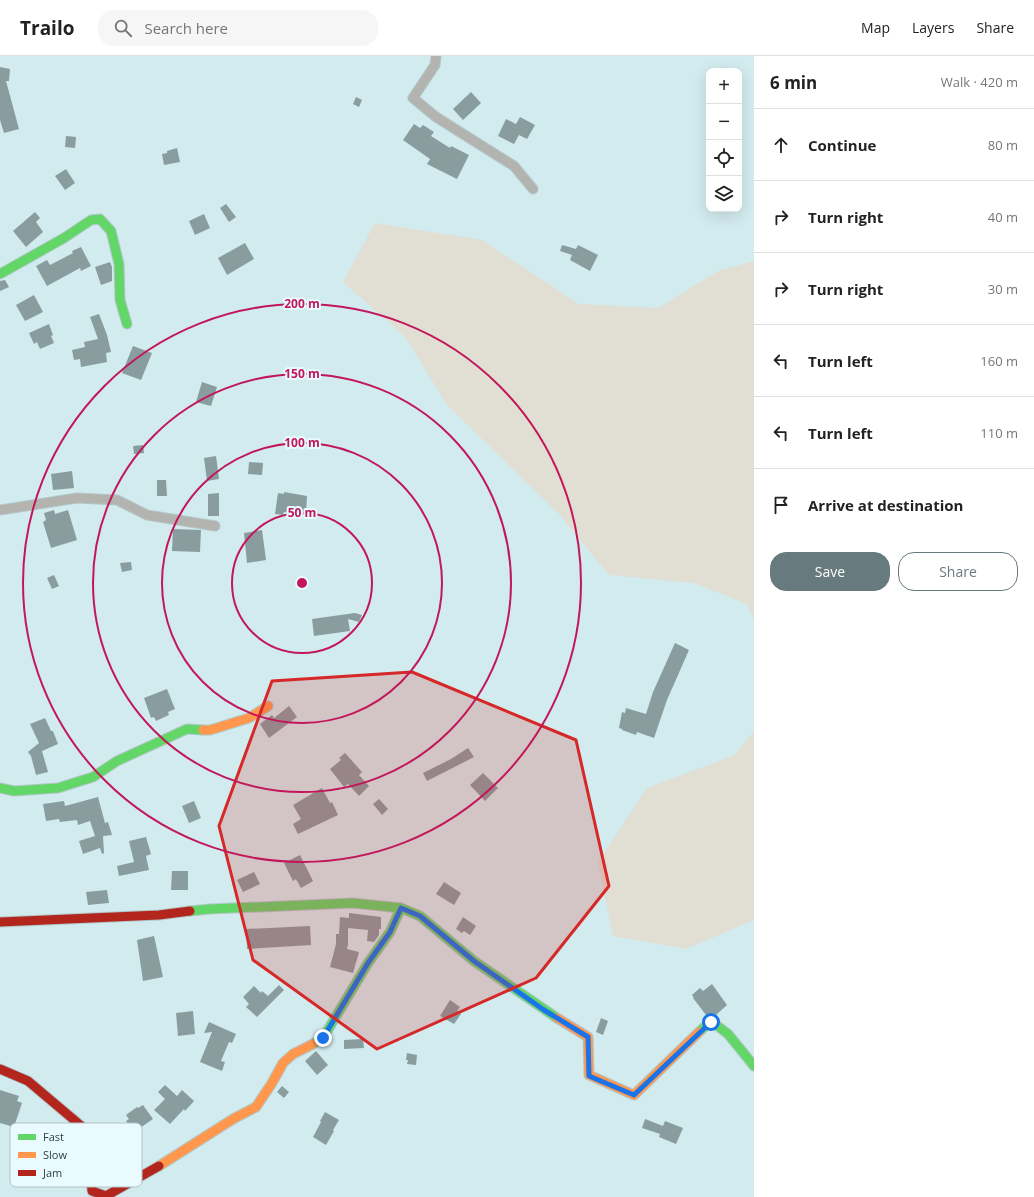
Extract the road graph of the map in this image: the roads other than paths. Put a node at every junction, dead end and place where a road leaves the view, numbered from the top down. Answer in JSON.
{"nodes":[{"id":1,"x":436,"y":56,"type":"edge"},
{"id":2,"x":533,"y":189,"type":"dead end"},
{"id":3,"x":0,"y":274,"type":"edge"},
{"id":4,"x":127,"y":324,"type":"dead end"},
{"id":5,"x":0,"y":510,"type":"edge"},
{"id":6,"x":215,"y":526,"type":"dead end"},
{"id":7,"x":268,"y":706,"type":"dead end"},
{"id":8,"x":0,"y":788,"type":"edge"},
{"id":9,"x":401,"y":908,"type":"junction"},
{"id":10,"x":0,"y":922,"type":"edge"},
{"id":11,"x":754,"y":1066,"type":"edge"},
{"id":12,"x":0,"y":1069,"type":"edge"},
{"id":13,"x":78,"y":1123,"type":"edge"},
{"id":14,"x":142,"y":1176,"type":"edge"},
{"id":15,"x":92,"y":1187,"type":"edge"},
{"id":16,"x":122,"y":1187,"type":"edge"}],
"edges":[{"from":1,"to":2,"type":"street"},
{"from":3,"to":4,"type":"street"},
{"from":5,"to":6,"type":"street"},
{"from":7,"to":8,"type":"street"},
{"from":9,"to":10,"type":"street"},
{"from":9,"to":11,"type":"street"},
{"from":9,"to":14,"type":"street"},
{"from":12,"to":13,"type":"street"},
{"from":15,"to":16,"type":"street"}]}
